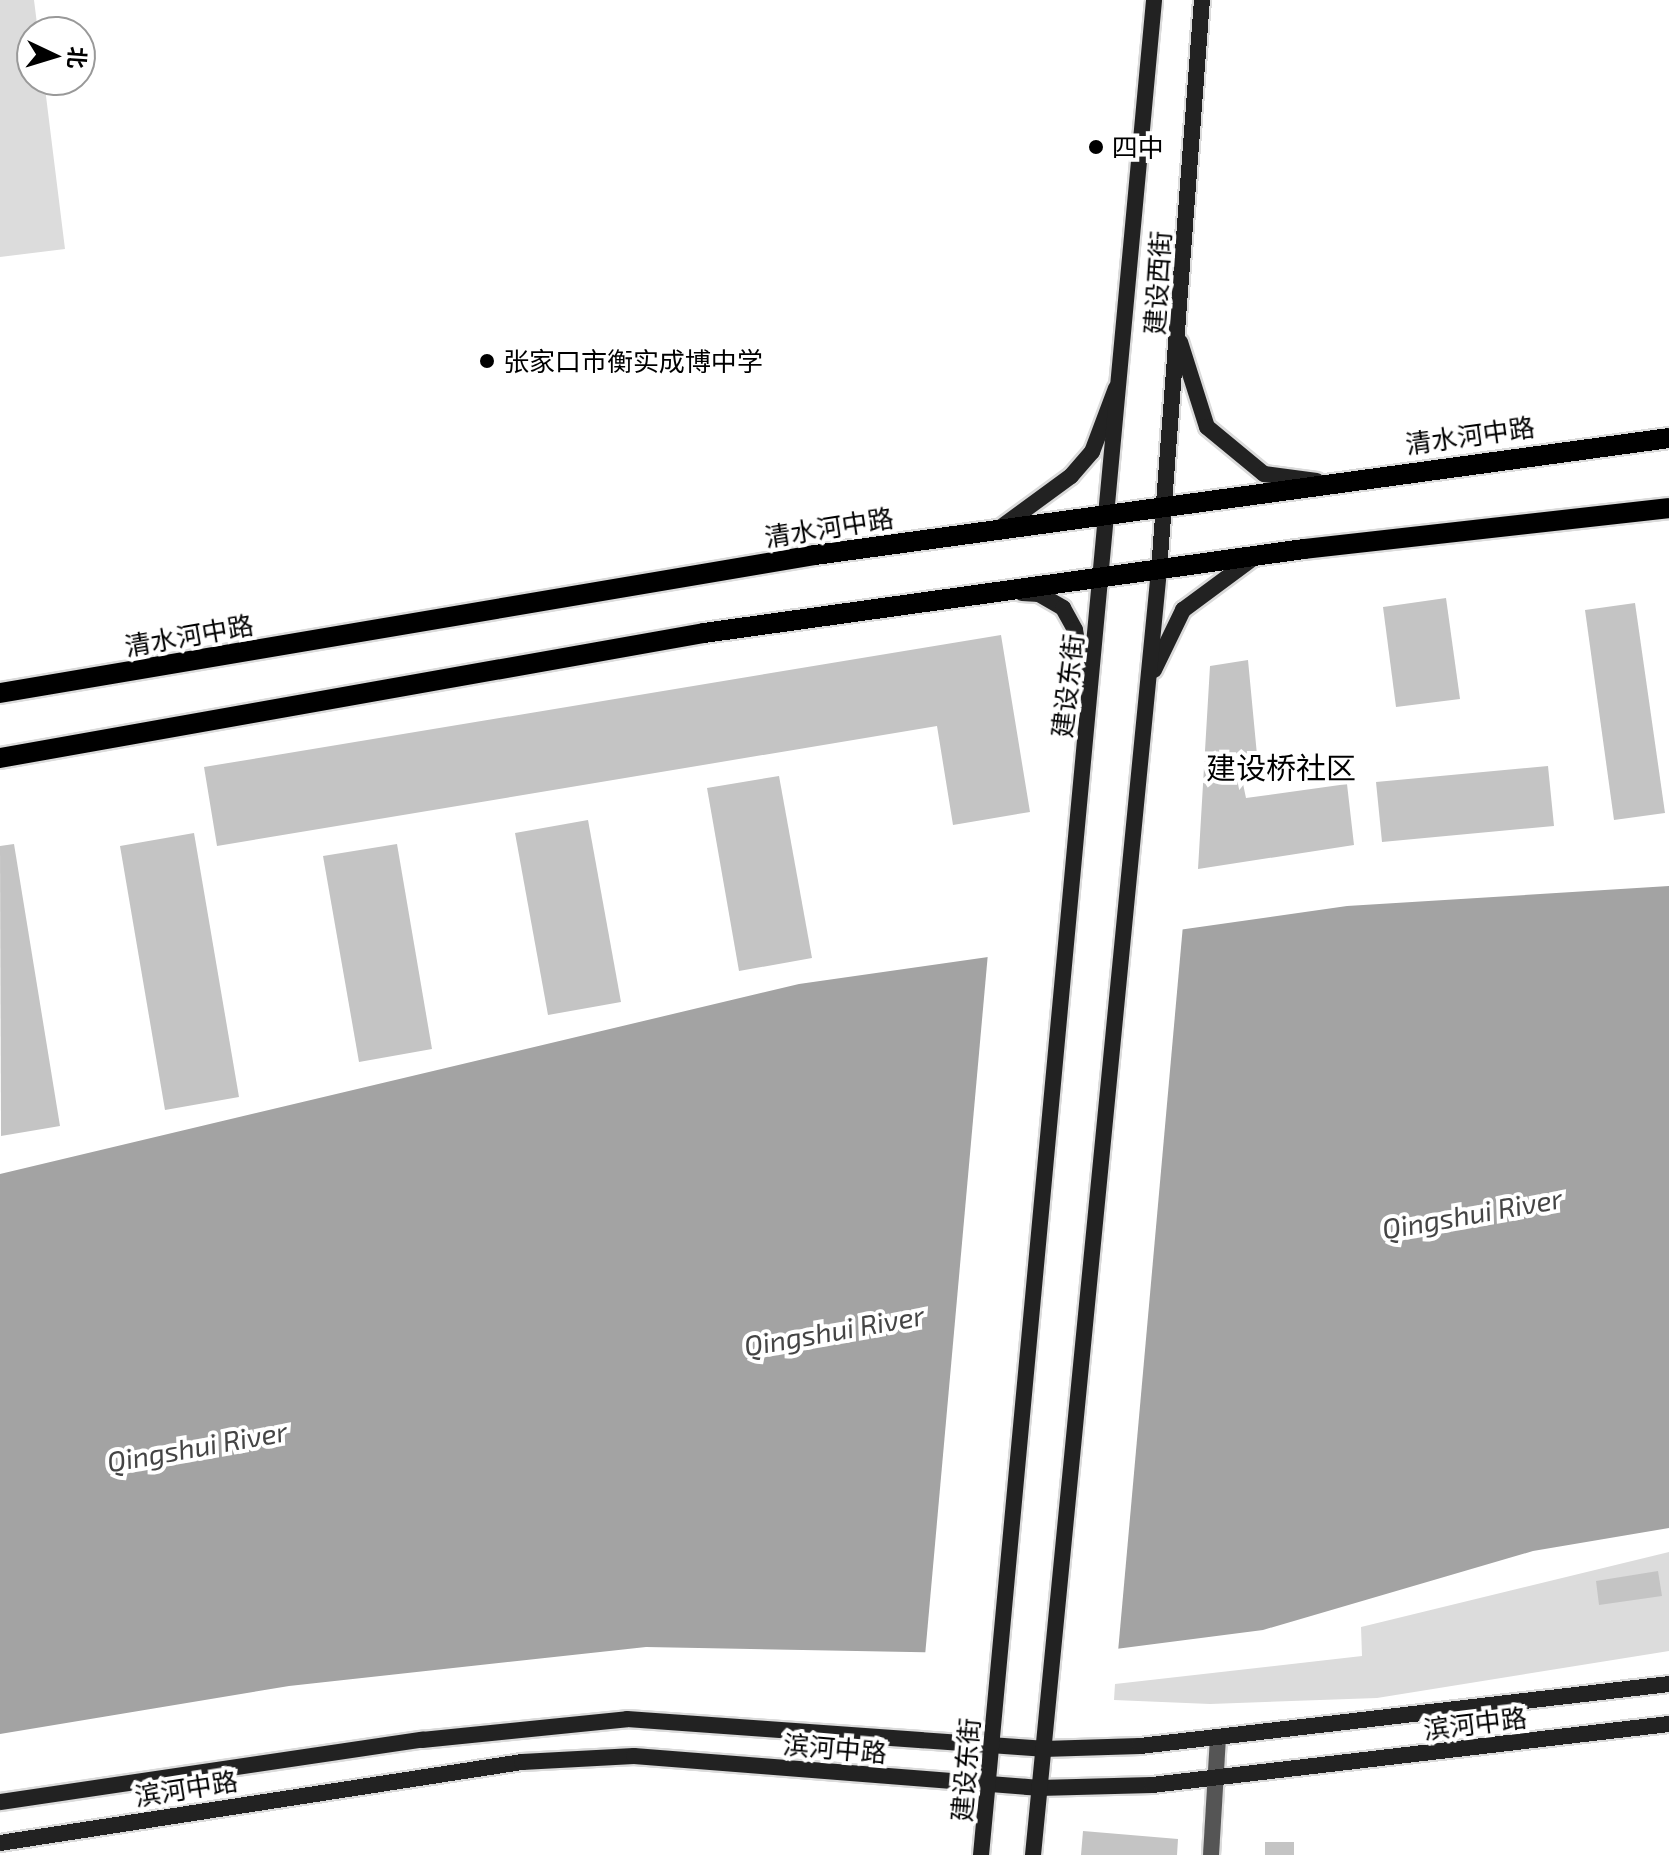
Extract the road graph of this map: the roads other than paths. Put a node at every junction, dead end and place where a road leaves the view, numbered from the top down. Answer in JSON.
{"nodes":[{"id":1,"x":1154,"y":0,"type":"edge"},
{"id":2,"x":1202,"y":0,"type":"edge"},
{"id":3,"x":1177,"y":329,"type":"junction"},
{"id":4,"x":1124,"y":364,"type":"junction"},
{"id":5,"x":1669,"y":438,"type":"edge"},
{"id":6,"x":1323,"y":482,"type":"junction"},
{"id":7,"x":1164,"y":505,"type":"junction"},
{"id":8,"x":1669,"y":508,"type":"edge"},
{"id":9,"x":1109,"y":512,"type":"junction"},
{"id":10,"x":999,"y":528,"type":"junction"},
{"id":11,"x":1257,"y":556,"type":"junction"},
{"id":12,"x":1159,"y":570,"type":"junction"},
{"id":13,"x":1104,"y":577,"type":"junction"},
{"id":14,"x":1001,"y":592,"type":"junction"},
{"id":15,"x":0,"y":693,"type":"edge"},
{"id":16,"x":1144,"y":697,"type":"junction"},
{"id":17,"x":1088,"y":707,"type":"junction"},
{"id":18,"x":0,"y":758,"type":"edge"},
{"id":19,"x":1669,"y":1684,"type":"edge"},
{"id":20,"x":1669,"y":1724,"type":"edge"},
{"id":21,"x":1218,"y":1737,"type":"junction"},
{"id":22,"x":991,"y":1744,"type":"junction"},
{"id":23,"x":1043,"y":1749,"type":"junction"},
{"id":24,"x":1217,"y":1777,"type":"junction"},
{"id":25,"x":988,"y":1784,"type":"junction"},
{"id":26,"x":1039,"y":1788,"type":"junction"},
{"id":27,"x":0,"y":1802,"type":"edge"},
{"id":28,"x":0,"y":1843,"type":"edge"},
{"id":29,"x":981,"y":1855,"type":"edge"},
{"id":30,"x":1033,"y":1855,"type":"edge"},
{"id":31,"x":1211,"y":1855,"type":"edge"}],
"edges":[{"from":1,"to":4,"type":"main road","name":"建设西街"},
{"from":2,"to":3,"type":"main road","name":"建设西街"},
{"from":3,"to":6,"type":"main road"},
{"from":3,"to":7,"type":"main road","name":"建设西街"},
{"from":4,"to":9,"type":"main road","name":"建设西街"},
{"from":4,"to":10,"type":"main road"},
{"from":5,"to":6,"type":"main road","name":"清水河中路"},
{"from":6,"to":7,"type":"main road","name":"清水河中路"},
{"from":7,"to":9,"type":"main road","name":"清水河中路"},
{"from":7,"to":12,"type":"main road","name":"建设西街"},
{"from":8,"to":11,"type":"main road"},
{"from":9,"to":10,"type":"main road","name":"清水河中路"},
{"from":9,"to":13,"type":"main road","name":"建设东街"},
{"from":10,"to":15,"type":"main road","name":"清水河中路"},
{"from":11,"to":12,"type":"main road"},
{"from":11,"to":16,"type":"main road"},
{"from":12,"to":13,"type":"main road"},
{"from":12,"to":16,"type":"main road"},
{"from":13,"to":14,"type":"main road"},
{"from":13,"to":17,"type":"main road","name":"建设东街"},
{"from":14,"to":17,"type":"main road"},
{"from":14,"to":18,"type":"main road"},
{"from":16,"to":23,"type":"main road"},
{"from":17,"to":22,"type":"main road","name":"建设东街"},
{"from":19,"to":21,"type":"main road","name":"滨河中路"},
{"from":20,"to":24,"type":"main road","name":"滨河中路"},
{"from":21,"to":23,"type":"main road","name":"滨河中路"},
{"from":21,"to":24,"type":"lane"},
{"from":22,"to":23,"type":"main road","name":"滨河中路"},
{"from":22,"to":25,"type":"main road","name":"建设东街"},
{"from":22,"to":27,"type":"main road","name":"滨河中路"},
{"from":23,"to":26,"type":"main road"},
{"from":24,"to":26,"type":"main road","name":"滨河中路"},
{"from":24,"to":31,"type":"lane"},
{"from":25,"to":26,"type":"main road","name":"滨河中路"},
{"from":25,"to":28,"type":"main road","name":"滨河中路"},
{"from":25,"to":29,"type":"main road","name":"建设东街"},
{"from":26,"to":30,"type":"main road"}]}
